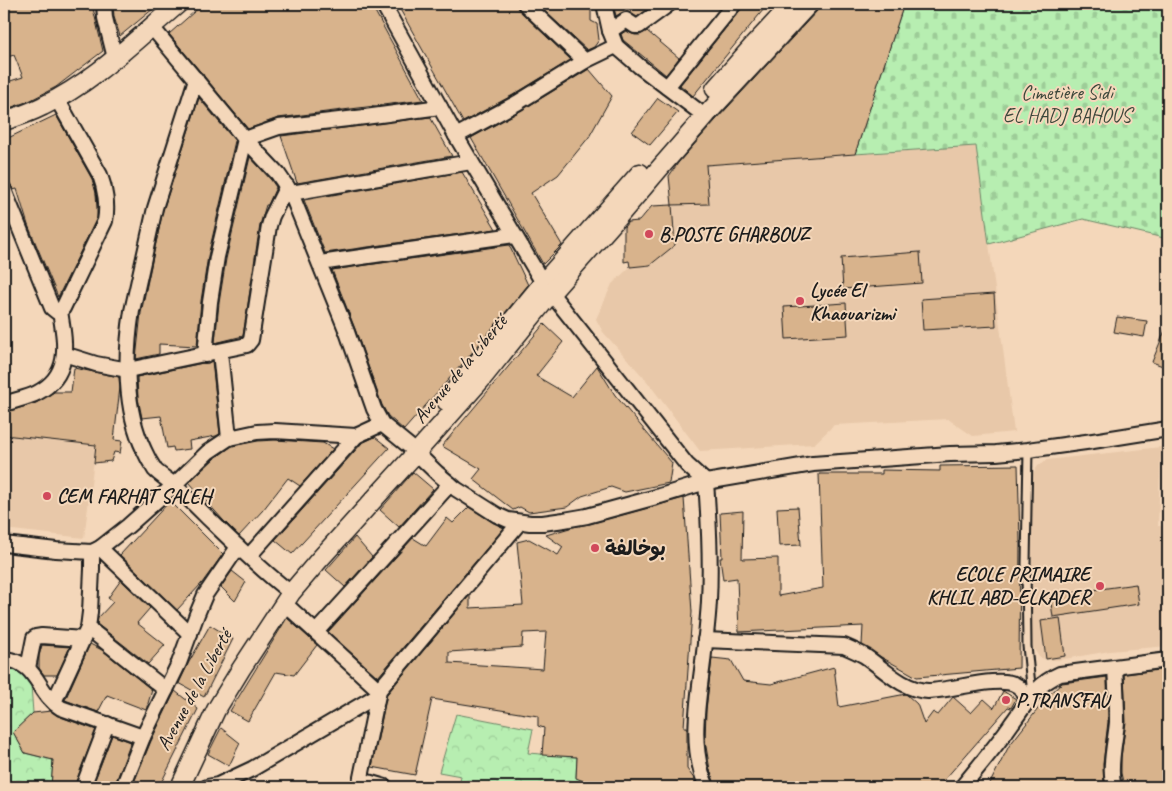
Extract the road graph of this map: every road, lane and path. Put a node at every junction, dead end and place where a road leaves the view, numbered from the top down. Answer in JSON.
{"nodes":[{"id":1,"x":104,"y":4,"type":"edge"},
{"id":2,"x":178,"y":4,"type":"edge"},
{"id":3,"x":383,"y":4,"type":"edge"},
{"id":4,"x":525,"y":4,"type":"edge"},
{"id":5,"x":604,"y":4,"type":"edge"},
{"id":6,"x":669,"y":4,"type":"edge"},
{"id":7,"x":734,"y":4,"type":"edge"},
{"id":8,"x":792,"y":4,"type":"edge"},
{"id":9,"x":809,"y":4,"type":"edge"},
{"id":10,"x":152,"y":26,"type":"junction"},
{"id":11,"x":610,"y":31,"type":"junction"},
{"id":12,"x":616,"y":46,"type":"junction"},
{"id":13,"x":115,"y":58,"type":"junction"},
{"id":14,"x":585,"y":61,"type":"junction"},
{"id":15,"x":196,"y":79,"type":"junction"},
{"id":16,"x":666,"y":87,"type":"junction"},
{"id":17,"x":56,"y":99,"type":"junction"},
{"id":18,"x":440,"y":107,"type":"junction"},
{"id":19,"x":697,"y":110,"type":"junction"},
{"id":20,"x":4,"y":121,"type":"edge"},
{"id":21,"x":456,"y":136,"type":"junction"},
{"id":22,"x":245,"y":139,"type":"junction"},
{"id":23,"x":471,"y":162,"type":"junction"},
{"id":24,"x":4,"y":190,"type":"edge"},
{"id":25,"x":289,"y":190,"type":"junction"},
{"id":26,"x":514,"y":235,"type":"junction"},
{"id":27,"x":320,"y":263,"type":"junction"},
{"id":28,"x":547,"y":288,"type":"junction"},
{"id":29,"x":60,"y":311,"type":"junction"},
{"id":30,"x":220,"y":352,"type":"junction"},
{"id":31,"x":64,"y":354,"type":"junction"},
{"id":32,"x":205,"y":355,"type":"junction"},
{"id":33,"x":128,"y":370,"type":"junction"},
{"id":34,"x":4,"y":404,"type":"edge"},
{"id":35,"x":382,"y":424,"type":"junction"},
{"id":36,"x":1168,"y":429,"type":"edge"},
{"id":37,"x":356,"y":436,"type":"junction"},
{"id":38,"x":229,"y":438,"type":"junction"},
{"id":39,"x":412,"y":450,"type":"junction"},
{"id":40,"x":1028,"y":450,"type":"junction"},
{"id":41,"x":706,"y":482,"type":"junction"},
{"id":42,"x":450,"y":484,"type":"junction"},
{"id":43,"x":174,"y":485,"type":"junction"},
{"id":44,"x":520,"y":522,"type":"junction"},
{"id":45,"x":4,"y":544,"type":"edge"},
{"id":46,"x":96,"y":550,"type":"junction"},
{"id":47,"x":244,"y":552,"type":"junction"},
{"id":48,"x":286,"y":594,"type":"junction"},
{"id":49,"x":316,"y":632,"type":"junction"},
{"id":50,"x":85,"y":633,"type":"junction"},
{"id":51,"x":190,"y":634,"type":"junction"},
{"id":52,"x":705,"y":640,"type":"junction"},
{"id":53,"x":4,"y":659,"type":"edge"},
{"id":54,"x":1168,"y":660,"type":"edge"},
{"id":55,"x":1115,"y":667,"type":"junction"},
{"id":56,"x":28,"y":668,"type":"junction"},
{"id":57,"x":166,"y":690,"type":"junction"},
{"id":58,"x":378,"y":693,"type":"junction"},
{"id":59,"x":1030,"y":697,"type":"junction"},
{"id":60,"x":54,"y":702,"type":"junction"},
{"id":61,"x":107,"y":724,"type":"junction"},
{"id":62,"x":143,"y":737,"type":"junction"},
{"id":63,"x":360,"y":784,"type":"edge"},
{"id":64,"x":214,"y":786,"type":"edge"},
{"id":65,"x":83,"y":787,"type":"edge"},
{"id":66,"x":123,"y":787,"type":"edge"},
{"id":67,"x":167,"y":787,"type":"edge"},
{"id":68,"x":180,"y":787,"type":"edge"},
{"id":69,"x":385,"y":787,"type":"edge"},
{"id":70,"x":707,"y":787,"type":"edge"},
{"id":71,"x":962,"y":787,"type":"edge"},
{"id":72,"x":1115,"y":787,"type":"edge"}],
"edges":[{"from":1,"to":13,"type":"street"},
{"from":2,"to":10,"type":"street"},
{"from":3,"to":18,"type":"street"},
{"from":4,"to":14,"type":"street"},
{"from":5,"to":11,"type":"street"},
{"from":6,"to":11,"type":"street"},
{"from":7,"to":16,"type":"street"},
{"from":8,"to":19,"type":"street","name":"Avenue de la Liberté"},
{"from":9,"to":28,"type":"street","name":"Avenue de la Liberté"},
{"from":10,"to":13,"type":"street"},
{"from":10,"to":15,"type":"street"},
{"from":11,"to":12,"type":"street"},
{"from":12,"to":14,"type":"street"},
{"from":12,"to":16,"type":"street"},
{"from":13,"to":17,"type":"street"},
{"from":14,"to":21,"type":"street"},
{"from":15,"to":22,"type":"street"},
{"from":15,"to":33,"type":"street"},
{"from":16,"to":19,"type":"street"},
{"from":17,"to":20,"type":"street"},
{"from":17,"to":29,"type":"street"},
{"from":18,"to":21,"type":"street"},
{"from":18,"to":22,"type":"street"},
{"from":19,"to":28,"type":"street","name":"Avenue de la Liberté"},
{"from":21,"to":23,"type":"street"},
{"from":22,"to":25,"type":"street"},
{"from":22,"to":32,"type":"street"},
{"from":23,"to":25,"type":"street"},
{"from":23,"to":26,"type":"street"},
{"from":24,"to":29,"type":"street"},
{"from":25,"to":27,"type":"street"},
{"from":25,"to":30,"type":"street"},
{"from":26,"to":27,"type":"street"},
{"from":26,"to":28,"type":"street"},
{"from":27,"to":35,"type":"street"},
{"from":28,"to":39,"type":"street","name":"Avenue de la Liberté"},
{"from":28,"to":41,"type":"street"},
{"from":29,"to":31,"type":"street"},
{"from":30,"to":32,"type":"street"},
{"from":30,"to":38,"type":"street"},
{"from":31,"to":33,"type":"street"},
{"from":31,"to":34,"type":"street"},
{"from":32,"to":33,"type":"street"},
{"from":33,"to":43,"type":"street"},
{"from":35,"to":37,"type":"street"},
{"from":35,"to":39,"type":"street"},
{"from":36,"to":40,"type":"street"},
{"from":37,"to":38,"type":"street"},
{"from":37,"to":47,"type":"street"},
{"from":38,"to":43,"type":"street"},
{"from":39,"to":42,"type":"street"},
{"from":39,"to":48,"type":"street","name":"Avenue de la Liberté"},
{"from":40,"to":41,"type":"street"},
{"from":40,"to":59,"type":"lane"},
{"from":41,"to":44,"type":"street"},
{"from":41,"to":52,"type":"street"},
{"from":42,"to":44,"type":"street"},
{"from":42,"to":49,"type":"street"},
{"from":43,"to":46,"type":"street"},
{"from":43,"to":47,"type":"street"},
{"from":44,"to":58,"type":"street"},
{"from":45,"to":46,"type":"street"},
{"from":46,"to":50,"type":"street"},
{"from":46,"to":51,"type":"street"},
{"from":47,"to":48,"type":"street"},
{"from":47,"to":51,"type":"street"},
{"from":48,"to":49,"type":"street"},
{"from":48,"to":67,"type":"street","name":"Avenue de la Liberté"},
{"from":48,"to":68,"type":"street","name":"Avenue de la Liberté"},
{"from":49,"to":58,"type":"street"},
{"from":50,"to":56,"type":"street"},
{"from":50,"to":57,"type":"street"},
{"from":50,"to":60,"type":"street"},
{"from":51,"to":57,"type":"street"},
{"from":52,"to":59,"type":"street"},
{"from":52,"to":70,"type":"street"},
{"from":53,"to":56,"type":"street"},
{"from":54,"to":55,"type":"street"},
{"from":55,"to":59,"type":"street"},
{"from":55,"to":72,"type":"street"},
{"from":56,"to":60,"type":"street"},
{"from":57,"to":62,"type":"street"},
{"from":58,"to":63,"type":"street"},
{"from":58,"to":64,"type":"street"},
{"from":59,"to":71,"type":"street"},
{"from":60,"to":61,"type":"street"},
{"from":61,"to":62,"type":"street"},
{"from":61,"to":65,"type":"street"},
{"from":62,"to":66,"type":"street"},
{"from":63,"to":69,"type":"street"}]}
